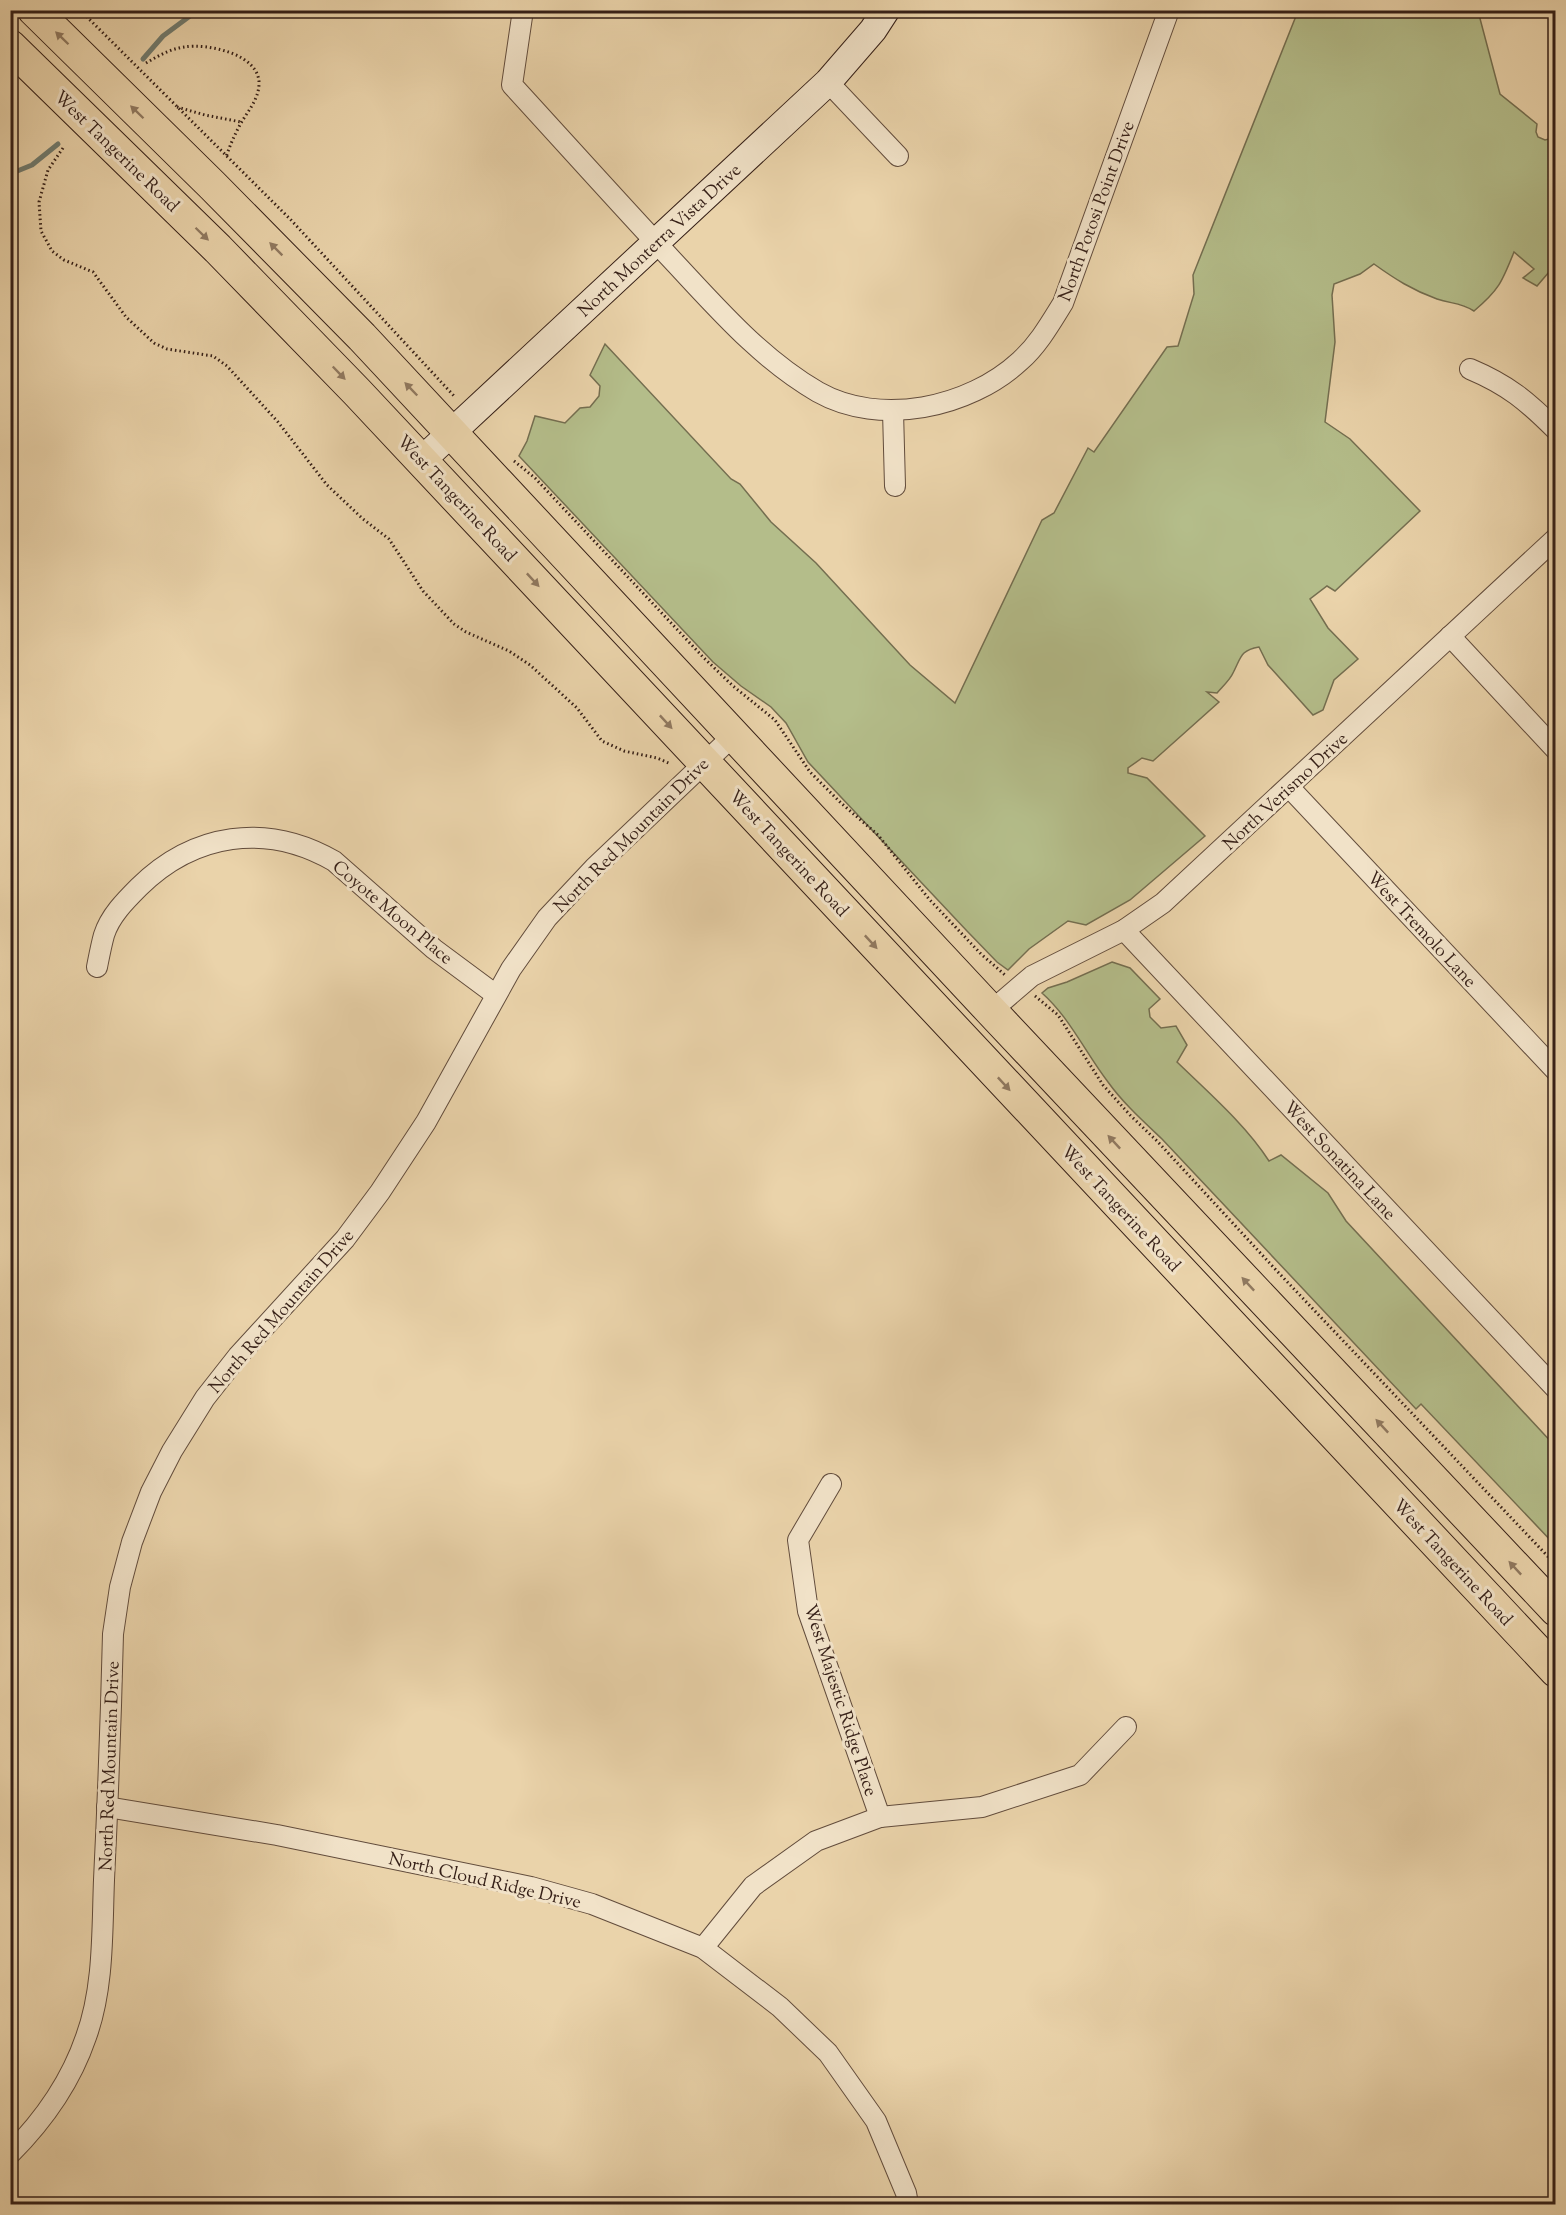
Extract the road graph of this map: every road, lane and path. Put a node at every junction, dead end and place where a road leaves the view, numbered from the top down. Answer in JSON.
{"nodes":[{"id":1,"x":34,"y":10,"type":"edge"},
{"id":2,"x":80,"y":10,"type":"edge"},
{"id":3,"x":523,"y":10,"type":"edge"},
{"id":4,"x":886,"y":10,"type":"edge"},
{"id":5,"x":1169,"y":10,"type":"edge"},
{"id":6,"x":10,"y":46,"type":"edge"},
{"id":7,"x":146,"y":63,"type":"dead end"},
{"id":8,"x":828,"y":82,"type":"junction"},
{"id":9,"x":175,"y":106,"type":"junction"},
{"id":10,"x":242,"y":122,"type":"junction"},
{"id":11,"x":63,"y":148,"type":"dead end"},
{"id":12,"x":898,"y":156,"type":"dead end"},
{"id":13,"x":226,"y":157,"type":"junction"},
{"id":14,"x":656,"y":243,"type":"junction"},
{"id":15,"x":1470,"y":369,"type":"dead end"},
{"id":16,"x":893,"y":411,"type":"junction"},
{"id":17,"x":460,"y":424,"type":"junction"},
{"id":18,"x":1556,"y":430,"type":"edge"},
{"id":19,"x":511,"y":459,"type":"dead end"},
{"id":20,"x":421,"y":460,"type":"junction"},
{"id":21,"x":895,"y":486,"type":"dead end"},
{"id":22,"x":1556,"y":538,"type":"edge"},
{"id":23,"x":1450,"y":636,"type":"junction"},
{"id":24,"x":734,"y":735,"type":"junction"},
{"id":25,"x":1556,"y":750,"type":"edge"},
{"id":26,"x":697,"y":769,"type":"junction"},
{"id":27,"x":1289,"y":787,"type":"junction"},
{"id":28,"x":1124,"y":930,"type":"junction"},
{"id":29,"x":97,"y":967,"type":"dead end"},
{"id":30,"x":1006,"y":976,"type":"dead end"},
{"id":31,"x":496,"y":995,"type":"junction"},
{"id":32,"x":1034,"y":995,"type":"dead end"},
{"id":33,"x":991,"y":1011,"type":"junction"},
{"id":34,"x":1556,"y":1071,"type":"edge"},
{"id":35,"x":1552,"y":1379,"type":"edge"},
{"id":36,"x":831,"y":1484,"type":"dead end"},
{"id":37,"x":1556,"y":1565,"type":"edge"},
{"id":38,"x":1556,"y":1610,"type":"edge"},
{"id":39,"x":1556,"y":1671,"type":"edge"},
{"id":40,"x":1126,"y":1727,"type":"dead end"},
{"id":41,"x":108,"y":1807,"type":"junction"},
{"id":42,"x":880,"y":1817,"type":"junction"},
{"id":43,"x":703,"y":1948,"type":"junction"},
{"id":44,"x":10,"y":2154,"type":"edge"},
{"id":45,"x":908,"y":2205,"type":"edge"}],
"edges":[{"from":17,"to":1,"type":"main road","one_way":true},
{"from":2,"to":9,"type":"path"},
{"from":3,"to":14,"type":"street","name":"North Potosi Point Drive"},
{"from":4,"to":8,"type":"street","name":"North Monterra Vista Drive"},
{"from":5,"to":16,"type":"street","name":"North Potosi Point Drive"},
{"from":6,"to":20,"type":"main road","name":"West Tangerine Road","one_way":true},
{"from":7,"to":10,"type":"path"},
{"from":8,"to":12,"type":"street"},
{"from":8,"to":14,"type":"street","name":"North Monterra Vista Drive"},
{"from":9,"to":10,"type":"path"},
{"from":9,"to":13,"type":"path"},
{"from":10,"to":13,"type":"path"},
{"from":11,"to":26,"type":"path"},
{"from":13,"to":17,"type":"path"},
{"from":14,"to":16,"type":"street","name":"North Potosi Point Drive"},
{"from":14,"to":17,"type":"street","name":"North Monterra Vista Drive"},
{"from":15,"to":18,"type":"street"},
{"from":16,"to":21,"type":"street"},
{"from":17,"to":20,"type":"street","name":"North Monterra Vista Drive"},
{"from":17,"to":24,"type":"main road"},
{"from":19,"to":30,"type":"path"},
{"from":20,"to":26,"type":"main road","name":"West Tangerine Road","one_way":true},
{"from":22,"to":23,"type":"street","name":"North Verismo Drive"},
{"from":23,"to":25,"type":"street"},
{"from":23,"to":27,"type":"street","name":"North Verismo Drive"},
{"from":24,"to":26,"type":"street","name":"North Red Mountain Drive"},
{"from":24,"to":33,"type":"main road"},
{"from":26,"to":31,"type":"street","name":"North Red Mountain Drive"},
{"from":26,"to":39,"type":"main road","name":"West Tangerine Road","one_way":true},
{"from":27,"to":28,"type":"street","name":"North Verismo Drive"},
{"from":27,"to":34,"type":"street","name":"West Tremolo Lane"},
{"from":28,"to":33,"type":"street","name":"North Verismo Drive"},
{"from":28,"to":35,"type":"street","name":"West Sonatina Lane"},
{"from":29,"to":31,"type":"street","name":"Coyote Moon Place"},
{"from":31,"to":41,"type":"street","name":"North Red Mountain Drive"},
{"from":32,"to":37,"type":"path"},
{"from":38,"to":33,"type":"main road","one_way":true},
{"from":36,"to":42,"type":"street","name":"West Majestic Ridge Place"},
{"from":40,"to":42,"type":"street"},
{"from":41,"to":43,"type":"street","name":"North Cloud Ridge Drive"},
{"from":41,"to":44,"type":"street","name":"North Red Mountain Drive"},
{"from":42,"to":43,"type":"street"},
{"from":43,"to":45,"type":"street","name":"North Cloud Ridge Drive"}]}
